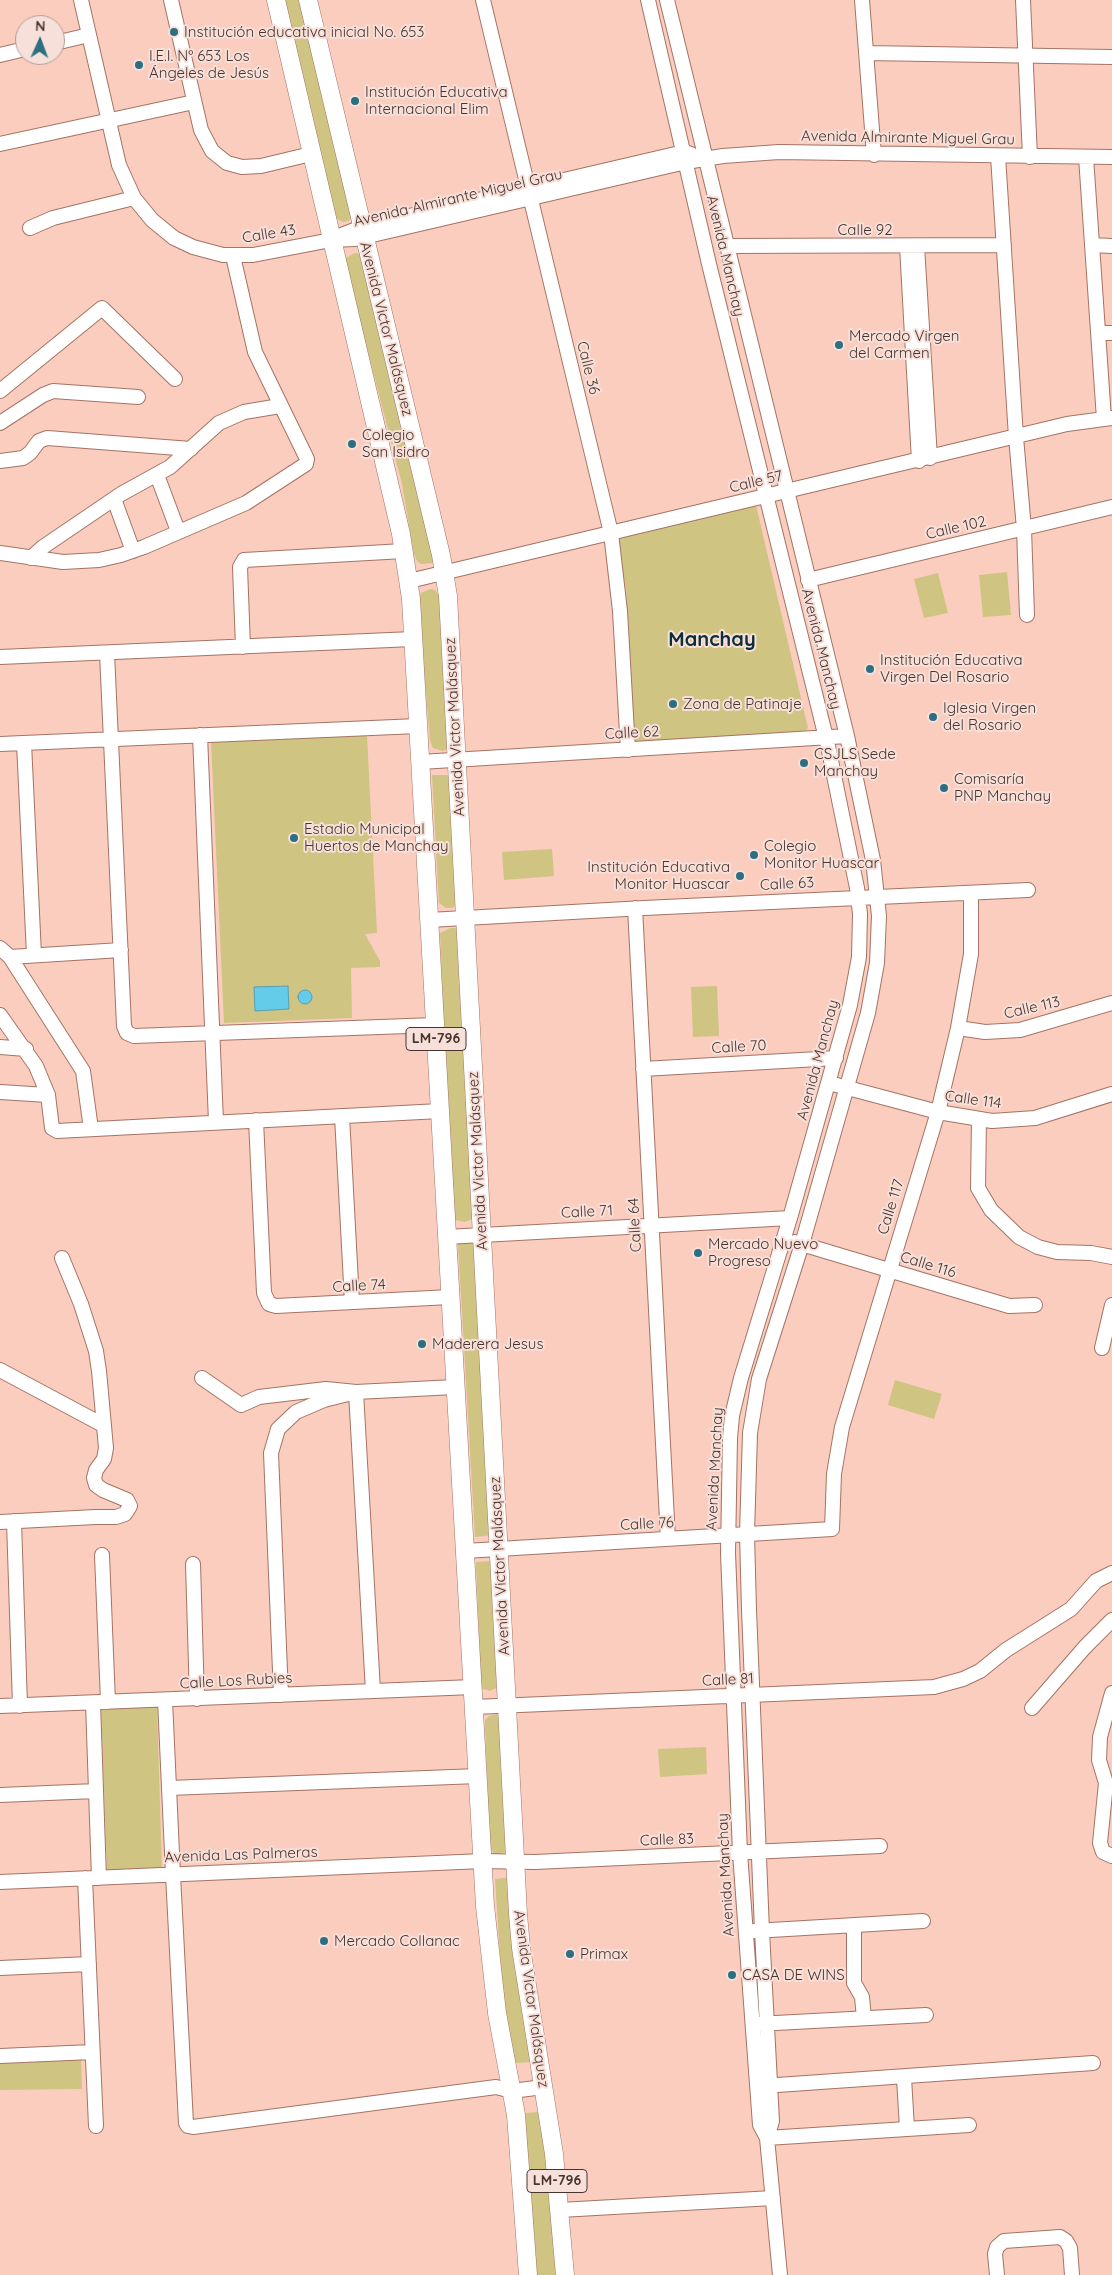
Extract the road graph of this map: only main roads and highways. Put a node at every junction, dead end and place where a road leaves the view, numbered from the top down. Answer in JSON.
{"nodes":[{"id":1,"x":276,"y":0,"type":"edge"},
{"id":2,"x":308,"y":0,"type":"edge"},
{"id":3,"x":528,"y":2275,"type":"edge"},
{"id":4,"x":565,"y":2275,"type":"edge"}],
"edges":[{"from":1,"to":3,"type":"main road","name":"Avenida Victor Malásquez","number":"LM-796"},
{"from":2,"to":4,"type":"main road","name":"Avenida Victor Malásquez","number":"LM-796"}]}
